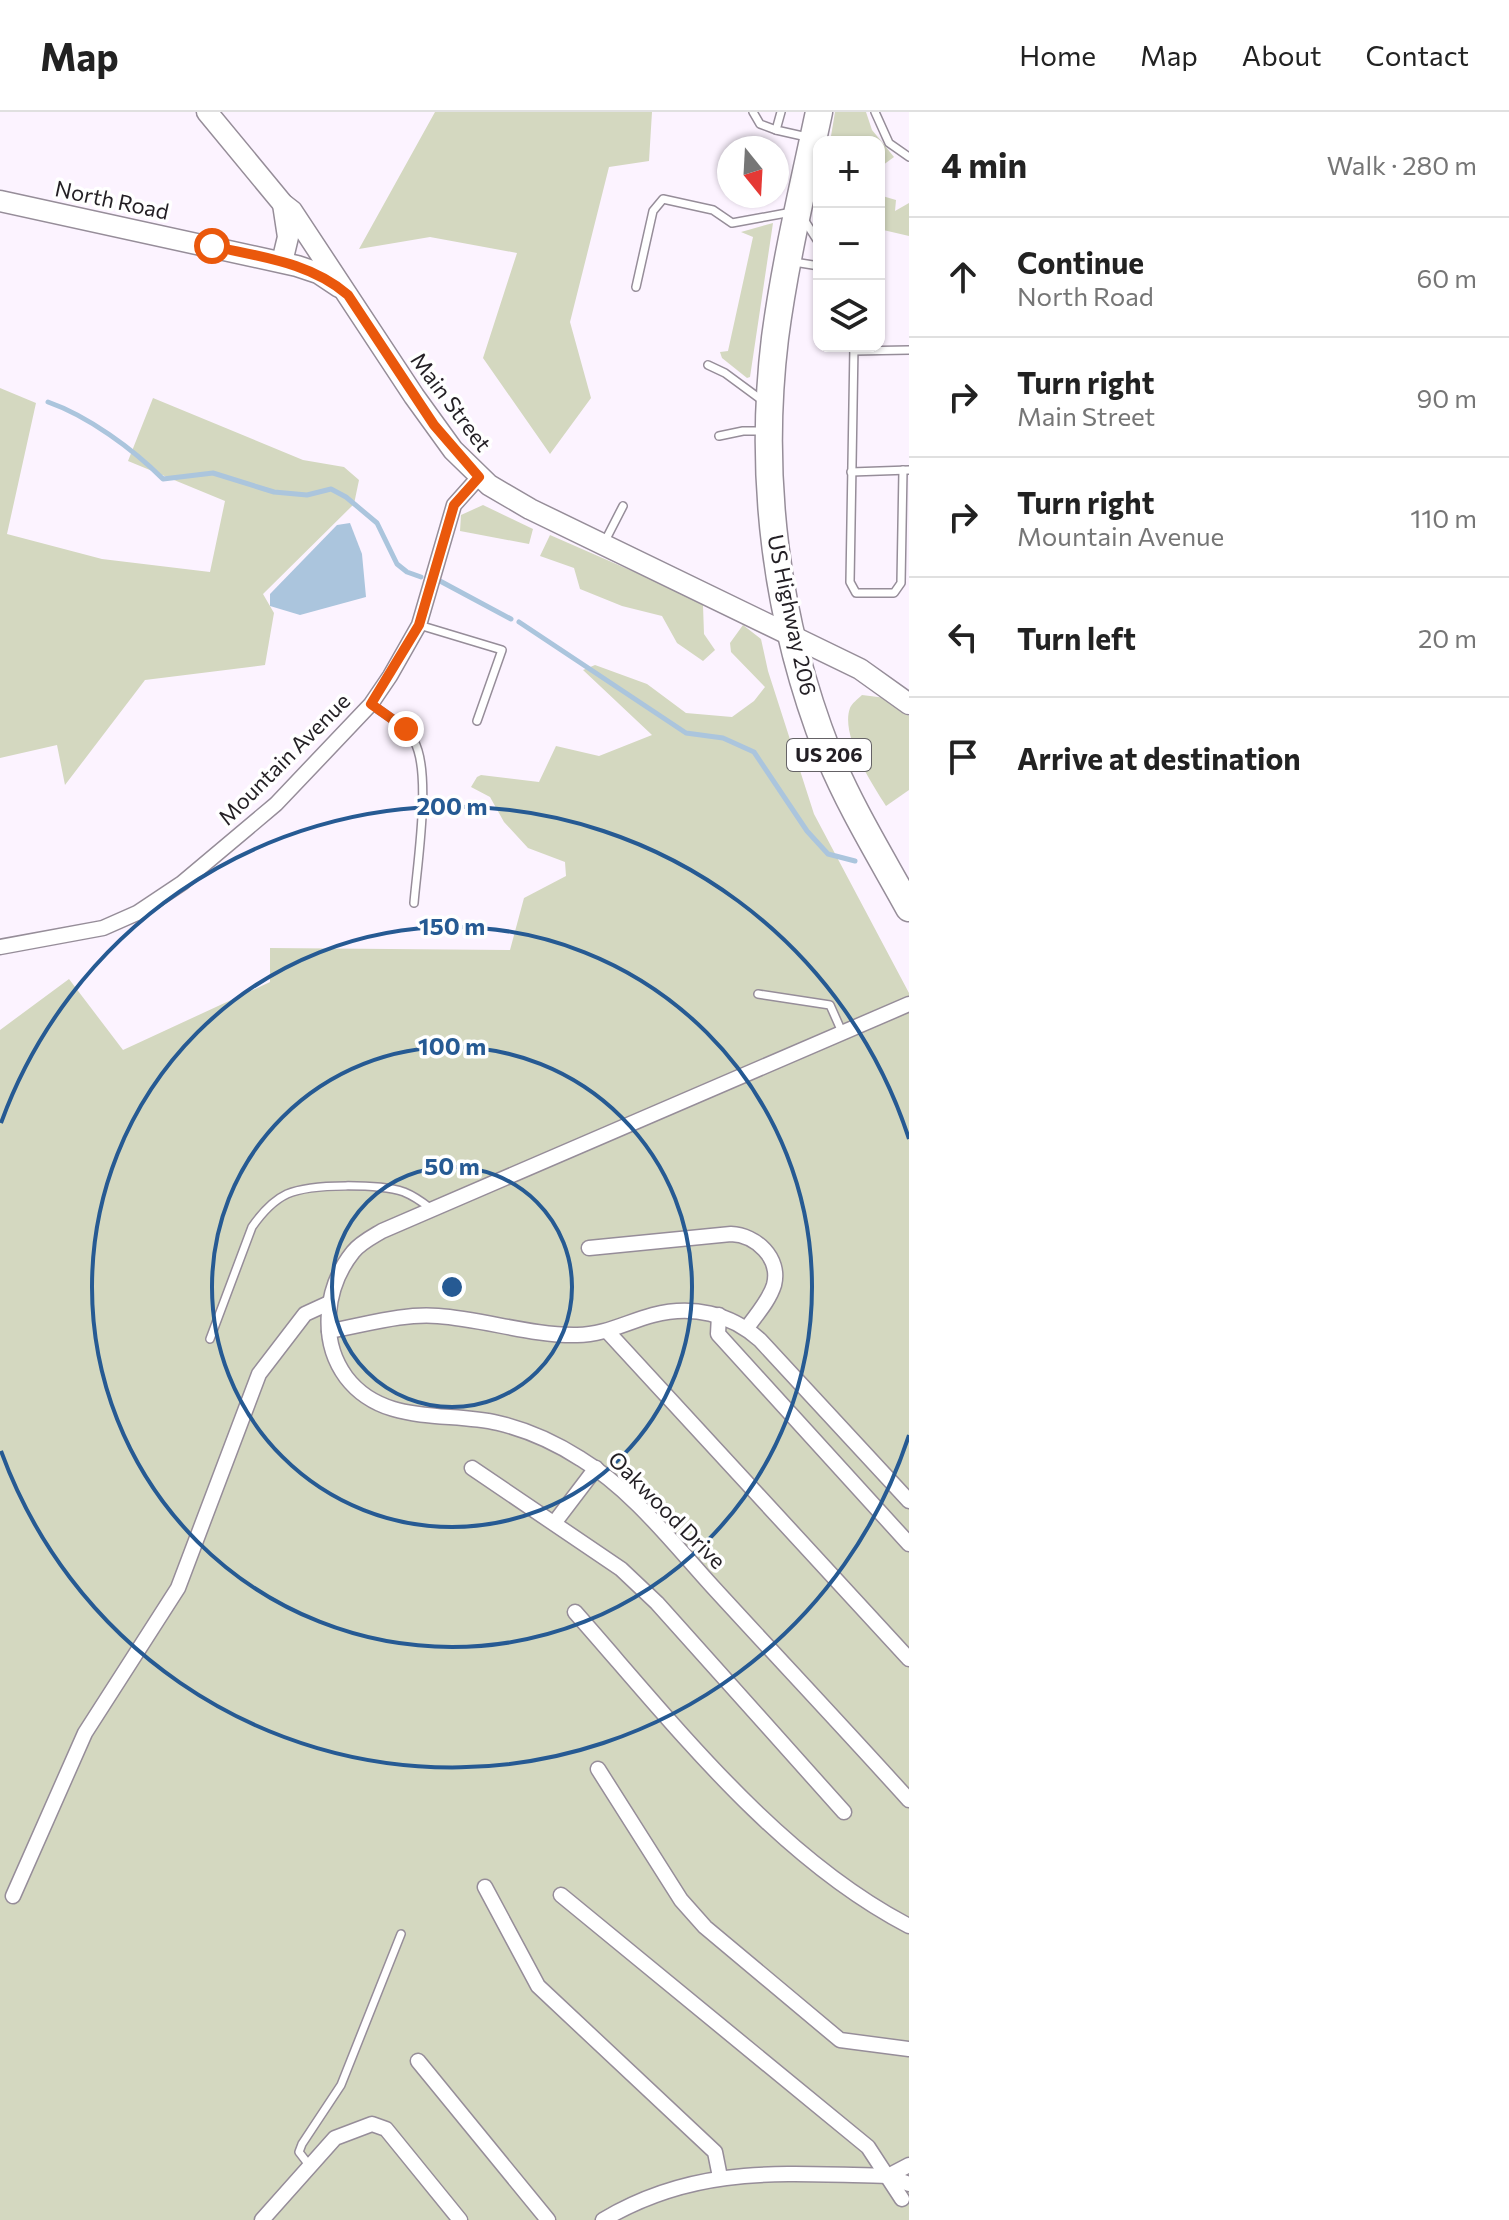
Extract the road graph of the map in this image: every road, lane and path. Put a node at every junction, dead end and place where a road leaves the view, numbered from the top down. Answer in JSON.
{"nodes":[{"id":1,"x":207,"y":112,"type":"edge"},
{"id":2,"x":753,"y":112,"type":"edge"},
{"id":3,"x":781,"y":112,"type":"edge"},
{"id":4,"x":819,"y":112,"type":"edge"},
{"id":5,"x":875,"y":112,"type":"edge"},
{"id":6,"x":776,"y":130,"type":"junction"},
{"id":7,"x":814,"y":136,"type":"edge"},
{"id":8,"x":813,"y":139,"type":"joint"},
{"id":9,"x":909,"y":157,"type":"edge"},
{"id":10,"x":0,"y":201,"type":"edge"},
{"id":11,"x":283,"y":204,"type":"junction"},
{"id":12,"x":799,"y":210,"type":"junction"},
{"id":13,"x":813,"y":233,"type":"edge"},
{"id":14,"x":788,"y":261,"type":"junction"},
{"id":15,"x":282,"y":262,"type":"junction"},
{"id":16,"x":813,"y":265,"type":"edge"},
{"id":17,"x":636,"y":287,"type":"dead end"},
{"id":18,"x":348,"y":295,"type":"junction"},
{"id":19,"x":885,"y":349,"type":"edge"},
{"id":20,"x":909,"y":350,"type":"edge"},
{"id":21,"x":854,"y":352,"type":"edge"},
{"id":22,"x":708,"y":365,"type":"dead end"},
{"id":23,"x":769,"y":418,"type":"junction"},
{"id":24,"x":719,"y":436,"type":"dead end"},
{"id":25,"x":906,"y":470,"type":"edge"},
{"id":26,"x":851,"y":472,"type":"junction"},
{"id":27,"x":479,"y":477,"type":"junction"},
{"id":28,"x":623,"y":506,"type":"dead end"},
{"id":29,"x":604,"y":544,"type":"junction"},
{"id":30,"x":419,"y":625,"type":"junction"},
{"id":31,"x":791,"y":635,"type":"junction"},
{"id":32,"x":909,"y":703,"type":"edge"},
{"id":33,"x":371,"y":704,"type":"junction"},
{"id":34,"x":477,"y":721,"type":"dead end"},
{"id":35,"x":414,"y":903,"type":"dead end"},
{"id":36,"x":909,"y":908,"type":"edge"},
{"id":37,"x":0,"y":947,"type":"edge"},
{"id":38,"x":758,"y":994,"type":"dead end"},
{"id":39,"x":909,"y":1004,"type":"edge"},
{"id":40,"x":842,"y":1032,"type":"junction"},
{"id":41,"x":430,"y":1208,"type":"junction"},
{"id":42,"x":589,"y":1248,"type":"dead end"},
{"id":43,"x":329,"y":1303,"type":"junction"},
{"id":44,"x":719,"y":1315,"type":"junction"},
{"id":45,"x":747,"y":1328,"type":"junction"},
{"id":46,"x":329,"y":1331,"type":"junction"},
{"id":47,"x":607,"y":1331,"type":"junction"},
{"id":48,"x":210,"y":1339,"type":"dead end"},
{"id":49,"x":472,"y":1468,"type":"dead end"},
{"id":50,"x":596,"y":1468,"type":"junction"},
{"id":51,"x":909,"y":1501,"type":"edge"},
{"id":52,"x":555,"y":1522,"type":"junction"},
{"id":53,"x":909,"y":1544,"type":"edge"},
{"id":54,"x":575,"y":1612,"type":"dead end"},
{"id":55,"x":909,"y":1659,"type":"edge"},
{"id":56,"x":598,"y":1769,"type":"dead end"},
{"id":57,"x":904,"y":1784,"type":"edge"},
{"id":58,"x":909,"y":1800,"type":"edge"},
{"id":59,"x":844,"y":1812,"type":"dead end"},
{"id":60,"x":485,"y":1887,"type":"dead end"},
{"id":61,"x":561,"y":1895,"type":"dead end"},
{"id":62,"x":13,"y":1896,"type":"dead end"},
{"id":63,"x":909,"y":1926,"type":"edge"},
{"id":64,"x":401,"y":1934,"type":"dead end"},
{"id":65,"x":909,"y":2049,"type":"edge"},
{"id":66,"x":418,"y":2061,"type":"dead end"},
{"id":67,"x":309,"y":2165,"type":"junction"},
{"id":68,"x":909,"y":2165,"type":"edge"},
{"id":69,"x":888,"y":2176,"type":"junction"},
{"id":70,"x":720,"y":2177,"type":"junction"},
{"id":71,"x":909,"y":2184,"type":"edge"},
{"id":72,"x":902,"y":2199,"type":"dead end"},
{"id":73,"x":623,"y":2215,"type":"edge"},
{"id":74,"x":262,"y":2220,"type":"edge"},
{"id":75,"x":460,"y":2220,"type":"edge"},
{"id":76,"x":548,"y":2220,"type":"edge"},
{"id":77,"x":603,"y":2220,"type":"edge"}],
"edges":[{"from":1,"to":11,"type":"main road","name":"Main Street"},
{"from":2,"to":6,"type":"lane"},
{"from":3,"to":6,"type":"lane"},
{"from":4,"to":7,"type":"highway","name":"US Highway 206","number":"US 206"},
{"from":5,"to":9,"type":"lane"},
{"from":6,"to":8,"type":"lane"},
{"from":8,"to":12,"type":"highway","name":"US Highway 206","number":"US 206"},
{"from":10,"to":15,"type":"main road","name":"North Road"},
{"from":11,"to":15,"type":"main road"},
{"from":11,"to":18,"type":"main road","name":"Main Street"},
{"from":12,"to":13,"type":"lane"},
{"from":12,"to":14,"type":"highway","name":"US Highway 206","number":"US 206"},
{"from":12,"to":17,"type":"lane"},
{"from":14,"to":16,"type":"lane"},
{"from":14,"to":23,"type":"highway","name":"US Highway 206","number":"US 206"},
{"from":15,"to":18,"type":"main road","name":"North Road"},
{"from":18,"to":27,"type":"main road","name":"Main Street"},
{"from":19,"to":20,"type":"lane"},
{"from":21,"to":26,"type":"lane"},
{"from":22,"to":23,"type":"lane"},
{"from":23,"to":24,"type":"lane"},
{"from":23,"to":31,"type":"highway","name":"US Highway 206","number":"US 206"},
{"from":25,"to":26,"type":"lane"},
{"from":25,"to":26,"type":"lane"},
{"from":27,"to":29,"type":"main road","name":"Main Street"},
{"from":27,"to":30,"type":"street","name":"Mountain Avenue"},
{"from":28,"to":29,"type":"lane"},
{"from":29,"to":31,"type":"main road","name":"Main Street"},
{"from":30,"to":33,"type":"street","name":"Mountain Avenue"},
{"from":30,"to":34,"type":"lane"},
{"from":31,"to":32,"type":"main road","name":"Main Street"},
{"from":31,"to":36,"type":"highway","name":"US Highway 206","number":"US 206"},
{"from":33,"to":35,"type":"lane"},
{"from":33,"to":37,"type":"street","name":"Mountain Avenue"},
{"from":38,"to":40,"type":"lane"},
{"from":39,"to":40,"type":"street","name":"Oakwood Drive"},
{"from":40,"to":41,"type":"street","name":"Oakwood Drive"},
{"from":41,"to":43,"type":"street","name":"Oakwood Drive"},
{"from":41,"to":48,"type":"lane"},
{"from":42,"to":45,"type":"street"},
{"from":43,"to":46,"type":"street","name":"Oakwood Drive"},
{"from":43,"to":62,"type":"street"},
{"from":44,"to":45,"type":"street"},
{"from":44,"to":47,"type":"street"},
{"from":44,"to":53,"type":"street"},
{"from":45,"to":51,"type":"street"},
{"from":46,"to":47,"type":"street"},
{"from":46,"to":50,"type":"street","name":"Oakwood Drive"},
{"from":47,"to":55,"type":"street"},
{"from":49,"to":52,"type":"street"},
{"from":50,"to":52,"type":"street"},
{"from":50,"to":57,"type":"street","name":"Oakwood Drive"},
{"from":52,"to":59,"type":"street"},
{"from":54,"to":63,"type":"street"},
{"from":56,"to":65,"type":"street"},
{"from":57,"to":58,"type":"street","name":"Oakwood Drive"},
{"from":60,"to":70,"type":"street"},
{"from":61,"to":69,"type":"street"},
{"from":64,"to":67,"type":"lane"},
{"from":66,"to":76,"type":"street"},
{"from":67,"to":74,"type":"street"},
{"from":67,"to":75,"type":"street"},
{"from":68,"to":69,"type":"street"},
{"from":69,"to":70,"type":"street"},
{"from":69,"to":71,"type":"street"},
{"from":69,"to":72,"type":"street"},
{"from":70,"to":73,"type":"street"},
{"from":73,"to":77,"type":"street"}]}
